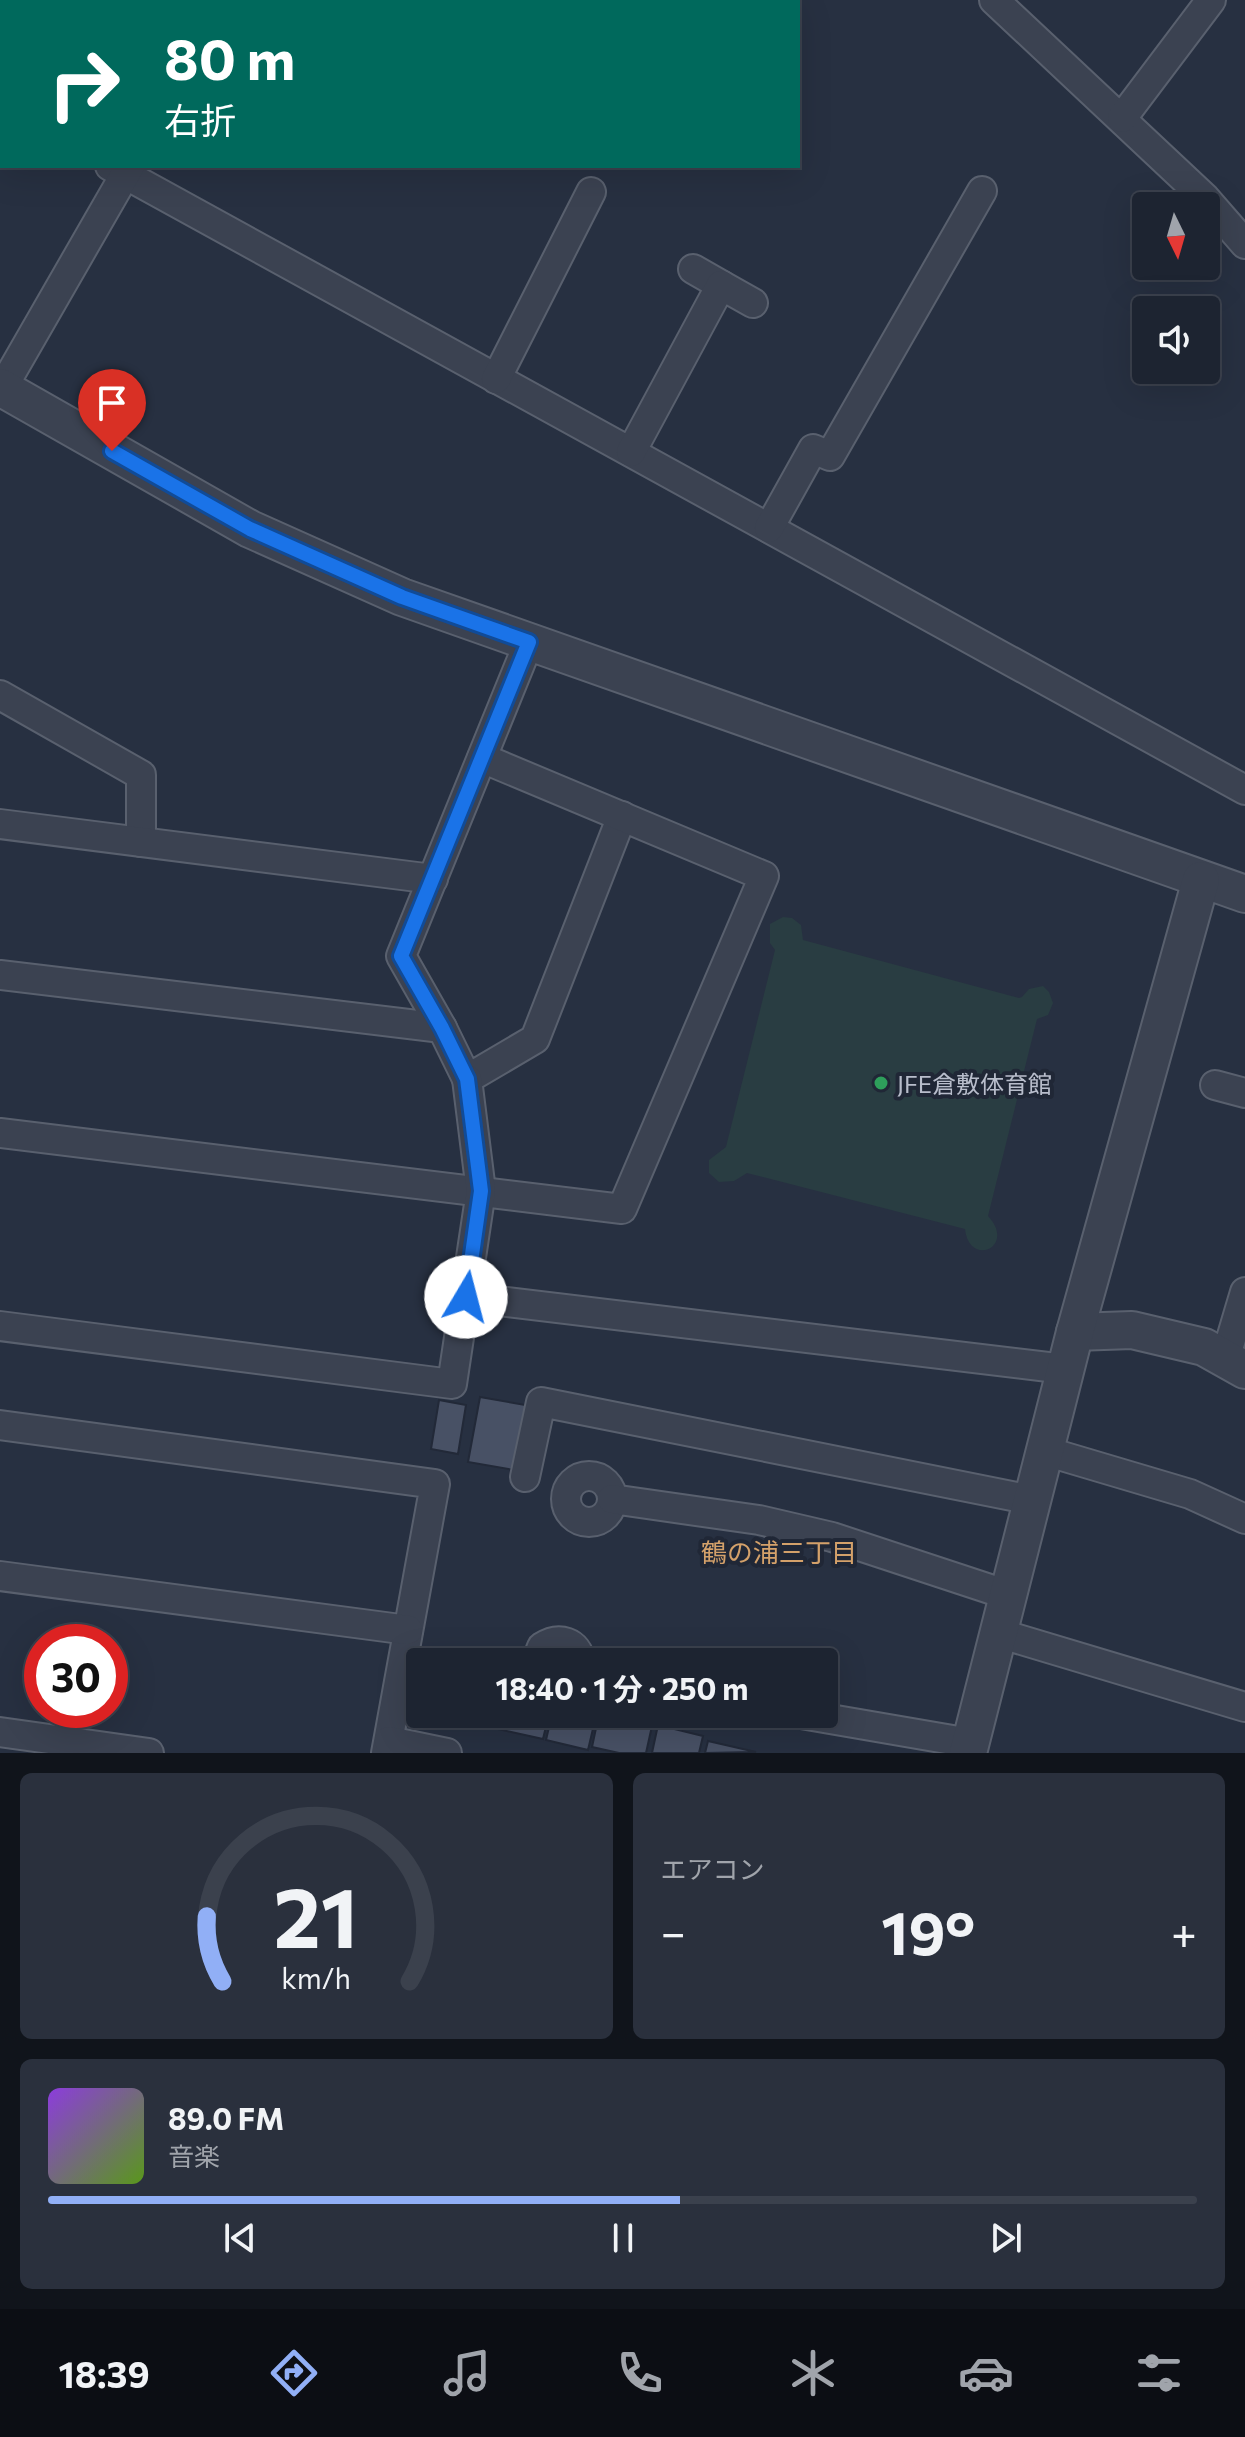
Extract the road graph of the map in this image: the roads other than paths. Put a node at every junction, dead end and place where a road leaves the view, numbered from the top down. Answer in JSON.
{"nodes":[{"id":1,"x":994,"y":0,"type":"edge"},
{"id":2,"x":1211,"y":0,"type":"edge"},
{"id":3,"x":1122,"y":118,"type":"junction"},
{"id":4,"x":122,"y":169,"type":"edge"},
{"id":5,"x":982,"y":191,"type":"dead end"},
{"id":6,"x":591,"y":192,"type":"dead end"},
{"id":7,"x":1245,"y":244,"type":"edge"},
{"id":8,"x":693,"y":269,"type":"dead end"},
{"id":9,"x":721,"y":285,"type":"junction"},
{"id":10,"x":753,"y":303,"type":"dead end"},
{"id":11,"x":496,"y":379,"type":"junction"},
{"id":12,"x":1,"y":389,"type":"edge"},
{"id":13,"x":631,"y":452,"type":"junction"},
{"id":14,"x":769,"y":528,"type":"junction"},
{"id":15,"x":529,"y":642,"type":"junction"},
{"id":16,"x":0,"y":695,"type":"edge"},
{"id":17,"x":482,"y":758,"type":"junction"},
{"id":18,"x":1245,"y":790,"type":"edge"},
{"id":19,"x":622,"y":816,"type":"junction"},
{"id":20,"x":0,"y":824,"type":"edge"},
{"id":21,"x":141,"y":842,"type":"junction"},
{"id":22,"x":433,"y":879,"type":"junction"},
{"id":23,"x":1201,"y":880,"type":"junction"},
{"id":24,"x":1245,"y":894,"type":"edge"},
{"id":25,"x":0,"y":975,"type":"edge"},
{"id":26,"x":442,"y":1028,"type":"junction"},
{"id":27,"x":467,"y":1079,"type":"junction"},
{"id":28,"x":1215,"y":1085,"type":"dead end"},
{"id":29,"x":1245,"y":1093,"type":"edge"},
{"id":30,"x":0,"y":1133,"type":"edge"},
{"id":31,"x":481,"y":1191,"type":"junction"},
{"id":32,"x":1245,"y":1292,"type":"edge"},
{"id":33,"x":466,"y":1297,"type":"junction"},
{"id":34,"x":0,"y":1326,"type":"edge"},
{"id":35,"x":1075,"y":1332,"type":"junction"},
{"id":36,"x":1235,"y":1364,"type":"edge"},
{"id":37,"x":1065,"y":1369,"type":"junction"},
{"id":38,"x":0,"y":1425,"type":"edge"},
{"id":39,"x":1045,"y":1451,"type":"junction"},
{"id":40,"x":525,"y":1477,"type":"dead end"},
{"id":41,"x":612,"y":1499,"type":"dead end"},
{"id":42,"x":1032,"y":1500,"type":"junction"},
{"id":43,"x":1245,"y":1519,"type":"edge"},
{"id":44,"x":0,"y":1576,"type":"edge"},
{"id":45,"x":1008,"y":1595,"type":"junction"},
{"id":46,"x":408,"y":1630,"type":"junction"},
{"id":47,"x":998,"y":1633,"type":"junction"},
{"id":48,"x":542,"y":1648,"type":"edge"},
{"id":49,"x":576,"y":1648,"type":"edge"},
{"id":50,"x":1245,"y":1707,"type":"edge"},
{"id":51,"x":838,"y":1721,"type":"edge"},
{"id":52,"x":0,"y":1732,"type":"edge"},
{"id":53,"x":388,"y":1747,"type":"edge"},
{"id":54,"x":969,"y":1748,"type":"edge"},
{"id":55,"x":149,"y":1753,"type":"edge"},
{"id":56,"x":447,"y":1753,"type":"edge"}],
"edges":[{"from":1,"to":3,"type":"street"},
{"from":2,"to":3,"type":"street"},
{"from":3,"to":7,"type":"street"},
{"from":4,"to":11,"type":"street"},
{"from":4,"to":12,"type":"street"},
{"from":5,"to":14,"type":"street"},
{"from":6,"to":11,"type":"street"},
{"from":8,"to":9,"type":"street"},
{"from":9,"to":10,"type":"street"},
{"from":9,"to":13,"type":"street"},
{"from":11,"to":13,"type":"street"},
{"from":12,"to":15,"type":"street"},
{"from":13,"to":14,"type":"street"},
{"from":14,"to":18,"type":"street"},
{"from":15,"to":17,"type":"street"},
{"from":15,"to":23,"type":"street"},
{"from":16,"to":21,"type":"street"},
{"from":17,"to":19,"type":"street"},
{"from":17,"to":22,"type":"street"},
{"from":19,"to":27,"type":"street"},
{"from":19,"to":31,"type":"street"},
{"from":20,"to":21,"type":"street"},
{"from":21,"to":22,"type":"street"},
{"from":22,"to":26,"type":"street"},
{"from":23,"to":24,"type":"street"},
{"from":23,"to":35,"type":"street"},
{"from":25,"to":26,"type":"street"},
{"from":26,"to":27,"type":"street"},
{"from":27,"to":31,"type":"street"},
{"from":28,"to":29,"type":"street"},
{"from":30,"to":31,"type":"street"},
{"from":31,"to":33,"type":"street"},
{"from":32,"to":36,"type":"street"},
{"from":33,"to":34,"type":"street"},
{"from":33,"to":37,"type":"street"},
{"from":35,"to":36,"type":"street"},
{"from":35,"to":37,"type":"street"},
{"from":37,"to":39,"type":"street"},
{"from":38,"to":46,"type":"street"},
{"from":39,"to":42,"type":"street"},
{"from":39,"to":43,"type":"street"},
{"from":40,"to":42,"type":"street"},
{"from":41,"to":45,"type":"street"},
{"from":42,"to":45,"type":"street"},
{"from":44,"to":46,"type":"street"},
{"from":45,"to":47,"type":"street"},
{"from":46,"to":53,"type":"street"},
{"from":47,"to":50,"type":"street"},
{"from":47,"to":54,"type":"street"},
{"from":48,"to":49,"type":"street"},
{"from":51,"to":54,"type":"street"},
{"from":52,"to":55,"type":"street"},
{"from":53,"to":56,"type":"street"}]}
